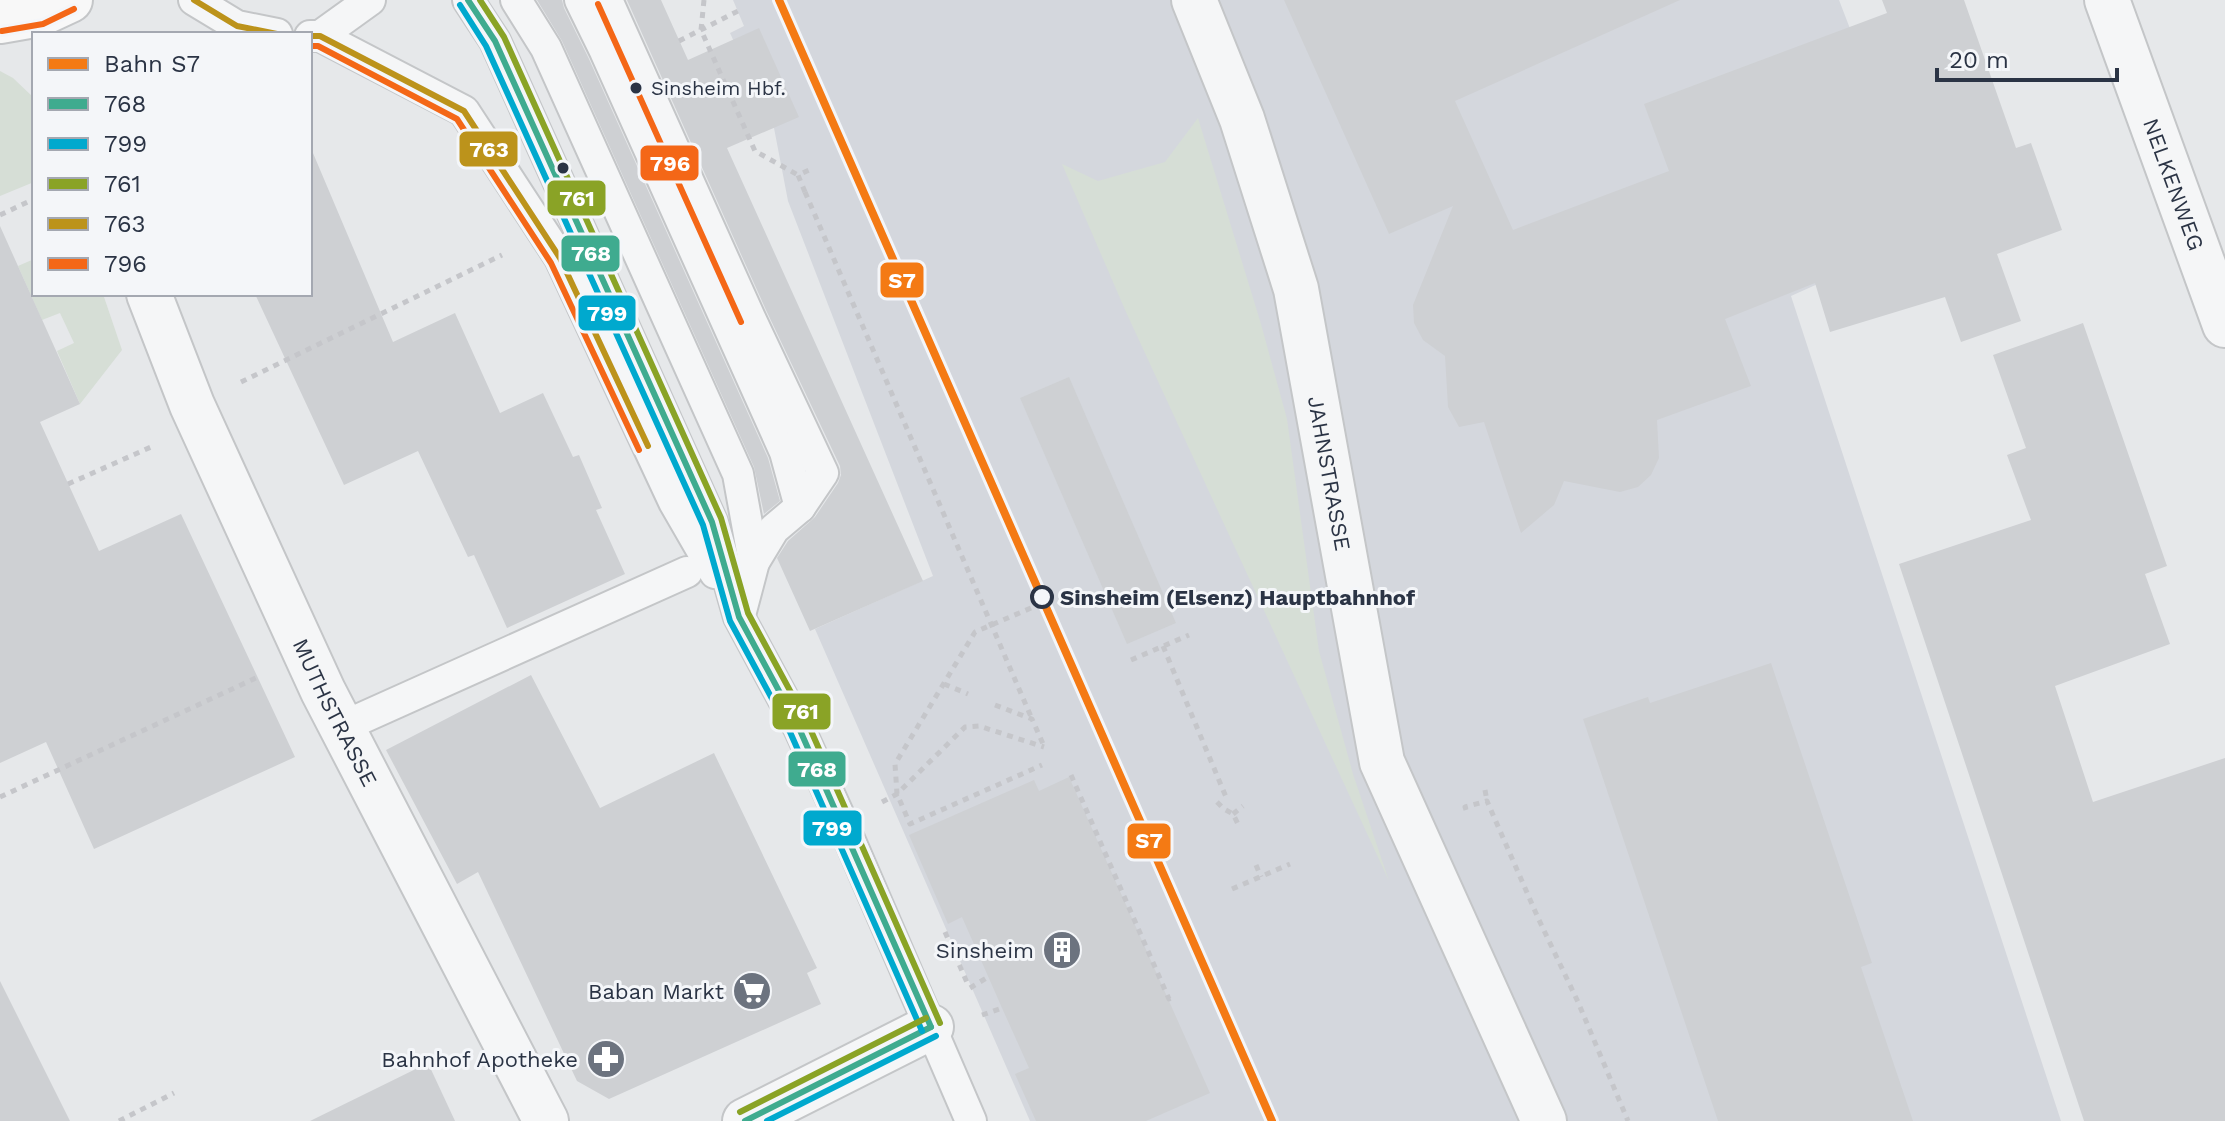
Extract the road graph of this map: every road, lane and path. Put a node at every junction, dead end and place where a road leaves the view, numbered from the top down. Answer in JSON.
{"nodes":[{"id":1,"x":194,"y":0,"type":"edge"},
{"id":2,"x":370,"y":0,"type":"edge"},
{"id":3,"x":468,"y":0,"type":"edge"},
{"id":4,"x":516,"y":0,"type":"edge"},
{"id":5,"x":580,"y":0,"type":"edge"},
{"id":6,"x":607,"y":0,"type":"edge"},
{"id":7,"x":704,"y":0,"type":"edge"},
{"id":8,"x":1194,"y":0,"type":"edge"},
{"id":9,"x":2107,"y":0,"type":"edge"},
{"id":10,"x":742,"y":9,"type":"dead end"},
{"id":11,"x":701,"y":30,"type":"junction"},
{"id":12,"x":267,"y":32,"type":"edge"},
{"id":13,"x":315,"y":36,"type":"edge"},
{"id":14,"x":679,"y":41,"type":"dead end"},
{"id":15,"x":809,"y":170,"type":"dead end"},
{"id":16,"x":798,"y":175,"type":"junction"},
{"id":17,"x":32,"y":200,"type":"edge"},
{"id":18,"x":0,"y":215,"type":"edge"},
{"id":19,"x":514,"y":249,"type":"dead end"},
{"id":20,"x":150,"y":296,"type":"edge"},
{"id":21,"x":2225,"y":325,"type":"edge"},
{"id":22,"x":192,"y":405,"type":"junction"},
{"id":23,"x":159,"y":443,"type":"dead end"},
{"id":24,"x":68,"y":484,"type":"dead end"},
{"id":25,"x":674,"y":502,"type":"junction"},
{"id":26,"x":800,"y":507,"type":"junction"},
{"id":27,"x":712,"y":522,"type":"junction"},
{"id":28,"x":761,"y":531,"type":"junction"},
{"id":29,"x":687,"y":572,"type":"dead end"},
{"id":30,"x":1031,"y":608,"type":"dead end"},
{"id":31,"x":739,"y":617,"type":"junction"},
{"id":32,"x":1189,"y":635,"type":"dead end"},
{"id":33,"x":1163,"y":646,"type":"junction"},
{"id":34,"x":306,"y":655,"type":"junction"},
{"id":35,"x":1131,"y":660,"type":"dead end"},
{"id":36,"x":944,"y":684,"type":"junction"},
{"id":37,"x":968,"y":694,"type":"dead end"},
{"id":38,"x":995,"y":705,"type":"dead end"},
{"id":39,"x":1032,"y":719,"type":"junction"},
{"id":40,"x":342,"y":727,"type":"junction"},
{"id":41,"x":1042,"y":765,"type":"dead end"},
{"id":42,"x":1022,"y":775,"type":"junction"},
{"id":43,"x":1071,"y":775,"type":"dead end"},
{"id":44,"x":908,"y":784,"type":"dead end"},
{"id":45,"x":1025,"y":784,"type":"dead end"},
{"id":46,"x":1485,"y":790,"type":"dead end"},
{"id":47,"x":0,"y":797,"type":"edge"},
{"id":48,"x":1226,"y":797,"type":"dead end"},
{"id":49,"x":1487,"y":801,"type":"junction"},
{"id":50,"x":1217,"y":802,"type":"dead end"},
{"id":51,"x":1243,"y":806,"type":"dead end"},
{"id":52,"x":1465,"y":807,"type":"dead end"},
{"id":53,"x":939,"y":812,"type":"junction"},
{"id":54,"x":1233,"y":814,"type":"junction"},
{"id":55,"x":943,"y":820,"type":"dead end"},
{"id":56,"x":1240,"y":828,"type":"dead end"},
{"id":57,"x":1290,"y":864,"type":"dead end"},
{"id":58,"x":1256,"y":865,"type":"dead end"},
{"id":59,"x":1261,"y":877,"type":"junction"},
{"id":60,"x":1232,"y":889,"type":"dead end"},
{"id":61,"x":988,"y":977,"type":"dead end"},
{"id":62,"x":972,"y":994,"type":"dead end"},
{"id":63,"x":1171,"y":998,"type":"dead end"},
{"id":64,"x":1002,"y":1008,"type":"dead end"},
{"id":65,"x":979,"y":1009,"type":"dead end"},
{"id":66,"x":931,"y":1027,"type":"junction"},
{"id":67,"x":174,"y":1093,"type":"dead end"},
{"id":68,"x":119,"y":1121,"type":"edge"},
{"id":69,"x":546,"y":1121,"type":"edge"},
{"id":70,"x":745,"y":1121,"type":"edge"},
{"id":71,"x":971,"y":1121,"type":"edge"},
{"id":72,"x":1544,"y":1121,"type":"edge"},
{"id":73,"x":1628,"y":1121,"type":"edge"}],
"edges":[{"from":1,"to":12,"type":"lane"},
{"from":2,"to":13,"type":"lane"},
{"from":3,"to":27,"type":"lane"},
{"from":4,"to":28,"type":"lane"},
{"from":5,"to":26,"type":"lane"},
{"from":6,"to":26,"type":"lane"},
{"from":7,"to":11,"type":"path"},
{"from":8,"to":72,"type":"street","name":"JAHNSTRASSE"},
{"from":9,"to":21,"type":"street","name":"NELKENWEG"},
{"from":10,"to":11,"type":"path"},
{"from":11,"to":14,"type":"path"},
{"from":11,"to":16,"type":"path"},
{"from":13,"to":25,"type":"lane"},
{"from":15,"to":16,"type":"path"},
{"from":16,"to":39,"type":"path","bridge":true},
{"from":17,"to":18,"type":"path"},
{"from":19,"to":22,"type":"path"},
{"from":20,"to":22,"type":"street","name":"MUTHSTRASSE"},
{"from":22,"to":34,"type":"street","name":"MUTHSTRASSE"},
{"from":23,"to":24,"type":"path"},
{"from":25,"to":27,"type":"lane"},
{"from":25,"to":31,"type":"lane"},
{"from":26,"to":28,"type":"lane"},
{"from":27,"to":28,"type":"lane"},
{"from":27,"to":31,"type":"lane"},
{"from":28,"to":31,"type":"lane"},
{"from":29,"to":40,"type":"lane"},
{"from":30,"to":36,"type":"path"},
{"from":31,"to":66,"type":"lane"},
{"from":32,"to":33,"type":"path"},
{"from":33,"to":35,"type":"path"},
{"from":33,"to":48,"type":"path"},
{"from":34,"to":40,"type":"street","name":"MUTHSTRASSE"},
{"from":34,"to":47,"type":"path"},
{"from":36,"to":37,"type":"path"},
{"from":36,"to":53,"type":"path"},
{"from":38,"to":39,"type":"path"},
{"from":39,"to":44,"type":"path"},
{"from":40,"to":69,"type":"street","name":"MUTHSTRASSE"},
{"from":41,"to":42,"type":"path"},
{"from":42,"to":45,"type":"path"},
{"from":42,"to":53,"type":"path"},
{"from":43,"to":63,"type":"path"},
{"from":46,"to":49,"type":"path"},
{"from":49,"to":52,"type":"path"},
{"from":49,"to":73,"type":"path"},
{"from":50,"to":54,"type":"path"},
{"from":51,"to":54,"type":"path"},
{"from":53,"to":55,"type":"path"},
{"from":54,"to":56,"type":"path"},
{"from":57,"to":59,"type":"path"},
{"from":58,"to":59,"type":"path"},
{"from":59,"to":60,"type":"path"},
{"from":61,"to":62,"type":"path"},
{"from":64,"to":65,"type":"path"},
{"from":66,"to":70,"type":"street"},
{"from":66,"to":71,"type":"lane"},
{"from":67,"to":68,"type":"path"}]}
